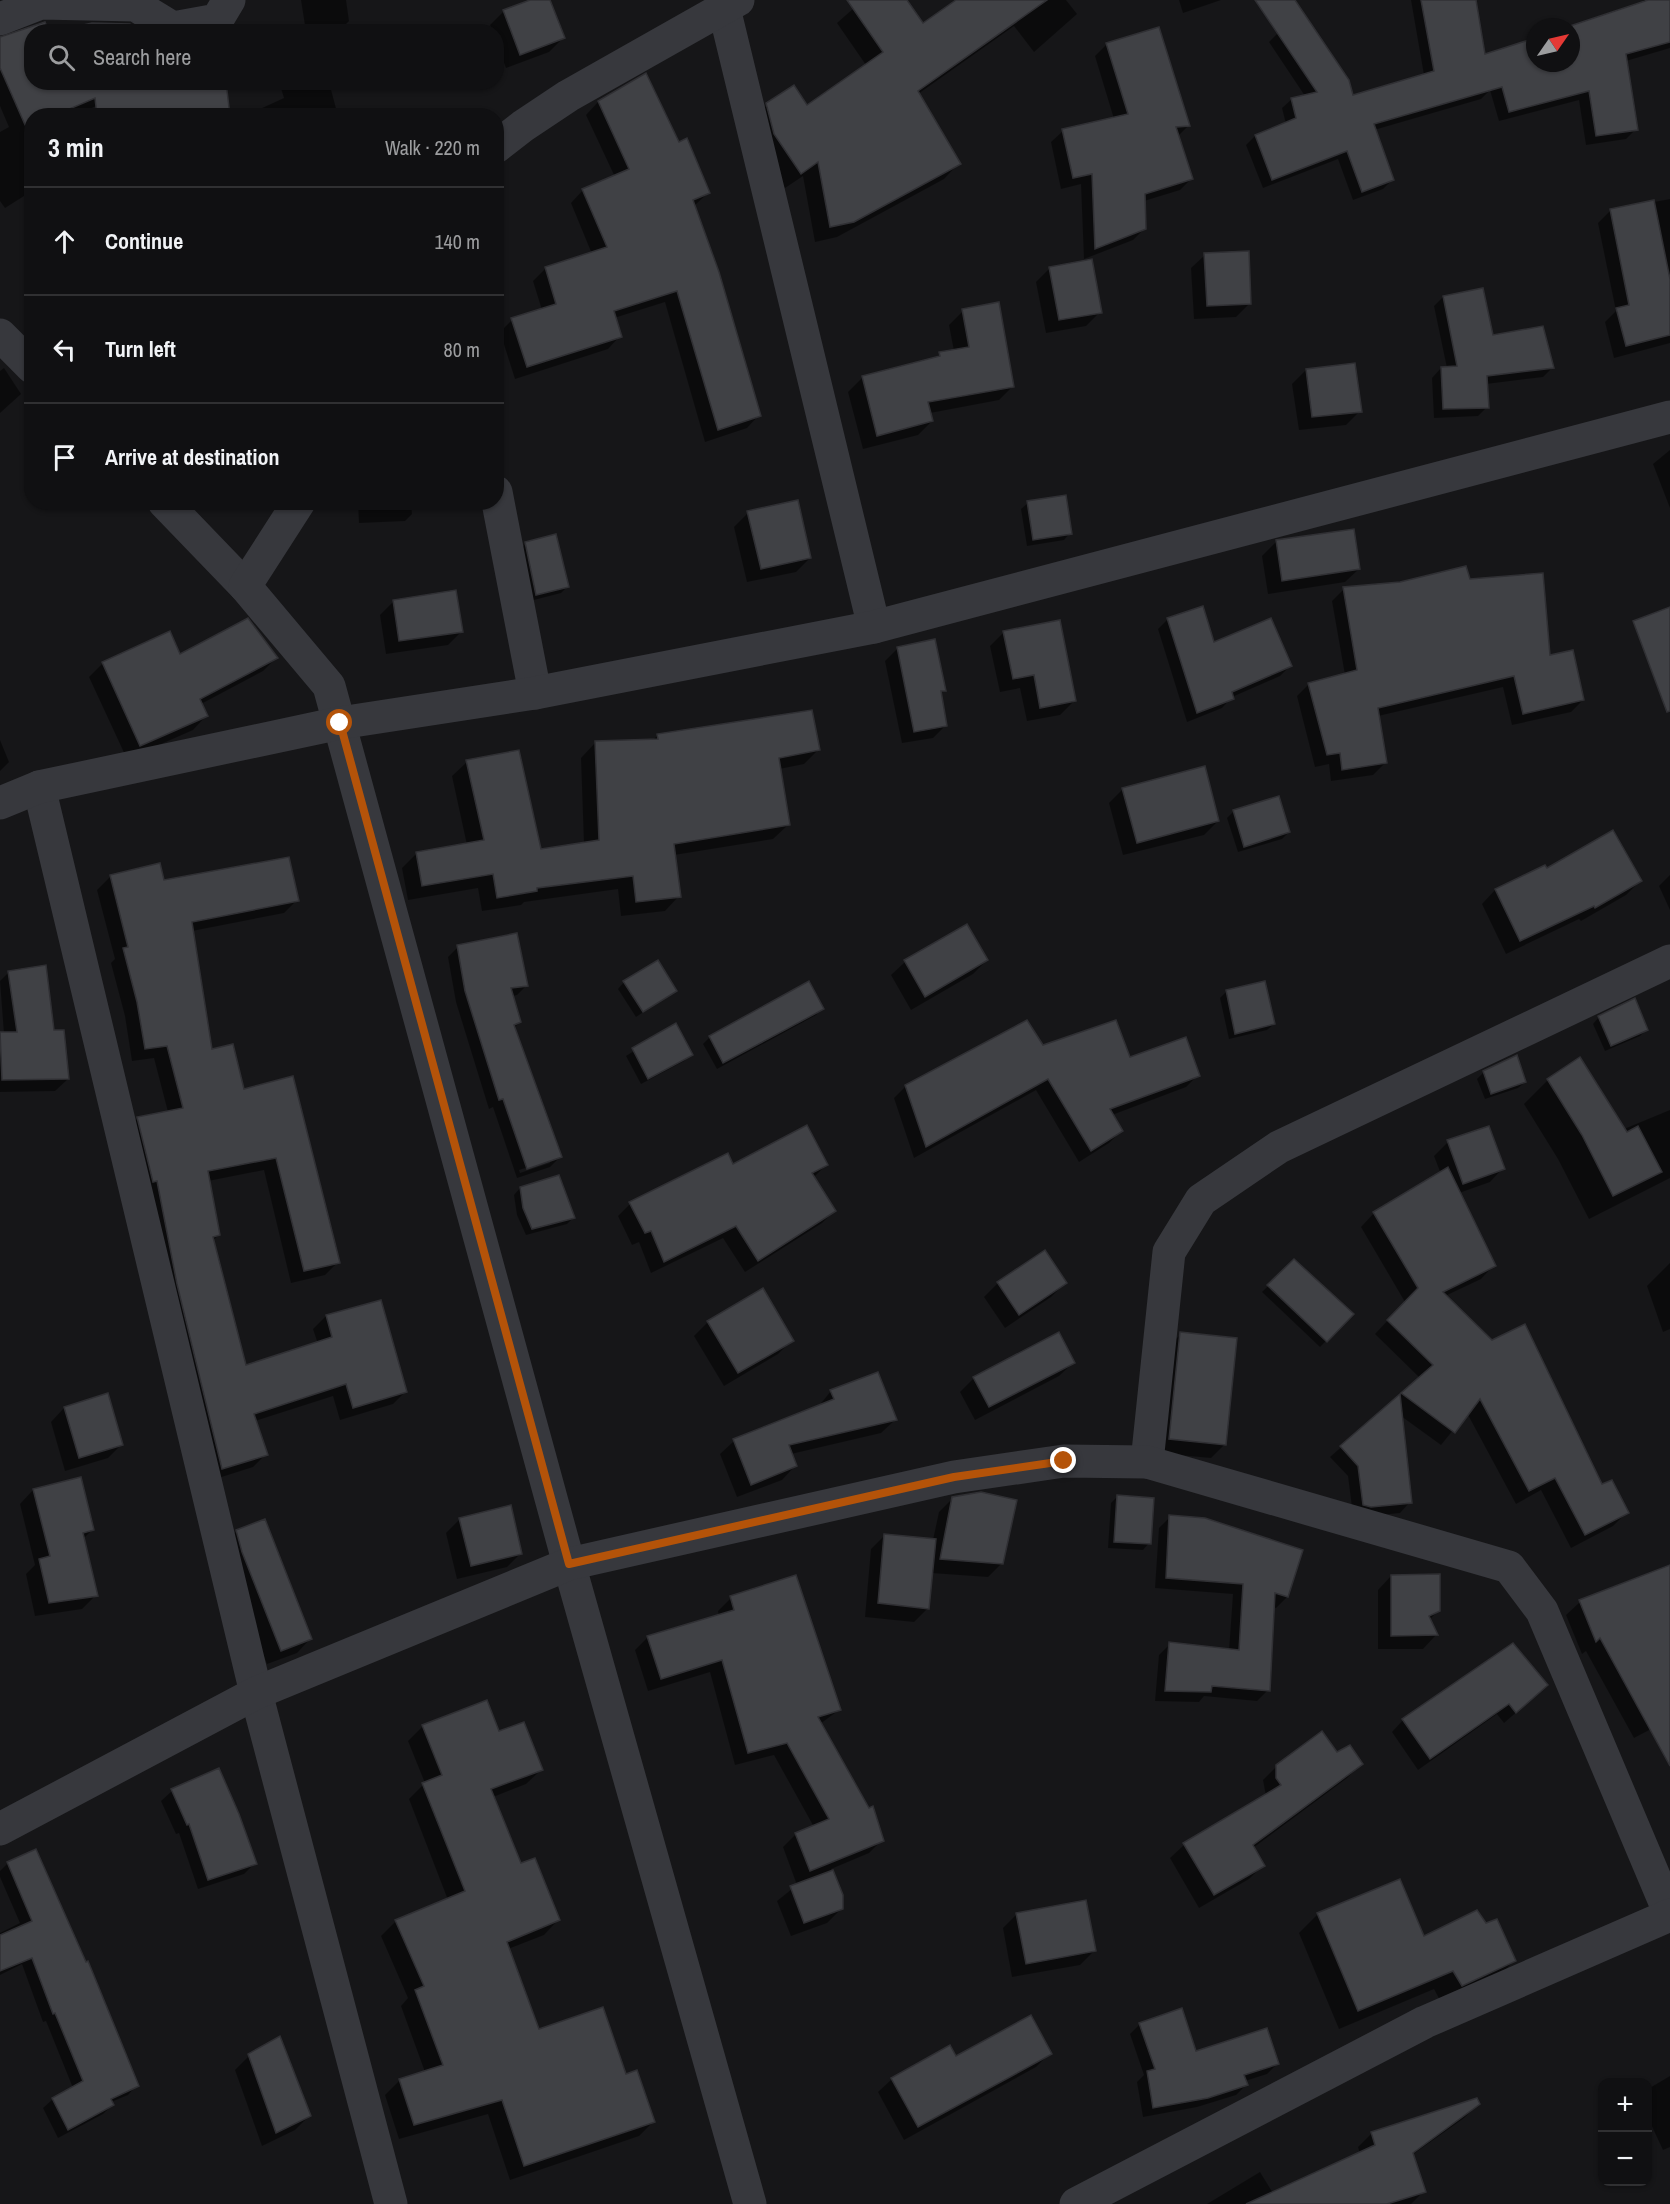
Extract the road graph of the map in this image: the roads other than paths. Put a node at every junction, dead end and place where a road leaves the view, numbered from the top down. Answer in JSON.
{"nodes":[{"id":1,"x":229,"y":0,"type":"edge"},
{"id":2,"x":728,"y":3,"type":"edge"},
{"id":3,"x":0,"y":19,"type":"edge"},
{"id":4,"x":166,"y":24,"type":"edge"},
{"id":5,"x":198,"y":24,"type":"edge"},
{"id":6,"x":504,"y":141,"type":"edge"},
{"id":7,"x":0,"y":334,"type":"edge"},
{"id":8,"x":24,"y":359,"type":"edge"},
{"id":9,"x":1670,"y":417,"type":"edge"},
{"id":10,"x":172,"y":510,"type":"edge"},
{"id":11,"x":293,"y":510,"type":"edge"},
{"id":12,"x":499,"y":510,"type":"edge"},
{"id":13,"x":245,"y":586,"type":"junction"},
{"id":14,"x":874,"y":627,"type":"junction"},
{"id":15,"x":535,"y":693,"type":"junction"},
{"id":16,"x":340,"y":723,"type":"junction"},
{"id":17,"x":39,"y":787,"type":"junction"},
{"id":18,"x":0,"y":804,"type":"edge"},
{"id":19,"x":1670,"y":961,"type":"edge"},
{"id":20,"x":1147,"y":1462,"type":"junction"},
{"id":21,"x":569,"y":1564,"type":"junction"},
{"id":22,"x":256,"y":1693,"type":"junction"},
{"id":23,"x":0,"y":1829,"type":"edge"},
{"id":24,"x":1670,"y":1915,"type":"edge"},
{"id":25,"x":391,"y":2204,"type":"edge"},
{"id":26,"x":750,"y":2204,"type":"edge"},
{"id":27,"x":1076,"y":2204,"type":"edge"}],
"edges":[{"from":1,"to":5,"type":"street"},
{"from":2,"to":6,"type":"street"},
{"from":2,"to":14,"type":"street"},
{"from":3,"to":4,"type":"street"},
{"from":7,"to":8,"type":"street"},
{"from":9,"to":14,"type":"street"},
{"from":10,"to":13,"type":"street"},
{"from":11,"to":13,"type":"street"},
{"from":12,"to":15,"type":"street"},
{"from":13,"to":16,"type":"street"},
{"from":14,"to":15,"type":"street"},
{"from":15,"to":16,"type":"street"},
{"from":16,"to":17,"type":"street"},
{"from":16,"to":21,"type":"street"},
{"from":17,"to":18,"type":"street"},
{"from":17,"to":22,"type":"street"},
{"from":19,"to":20,"type":"street"},
{"from":20,"to":21,"type":"street"},
{"from":20,"to":24,"type":"street"},
{"from":21,"to":22,"type":"street"},
{"from":21,"to":26,"type":"street"},
{"from":22,"to":23,"type":"street"},
{"from":22,"to":25,"type":"street"},
{"from":24,"to":27,"type":"street"}]}
